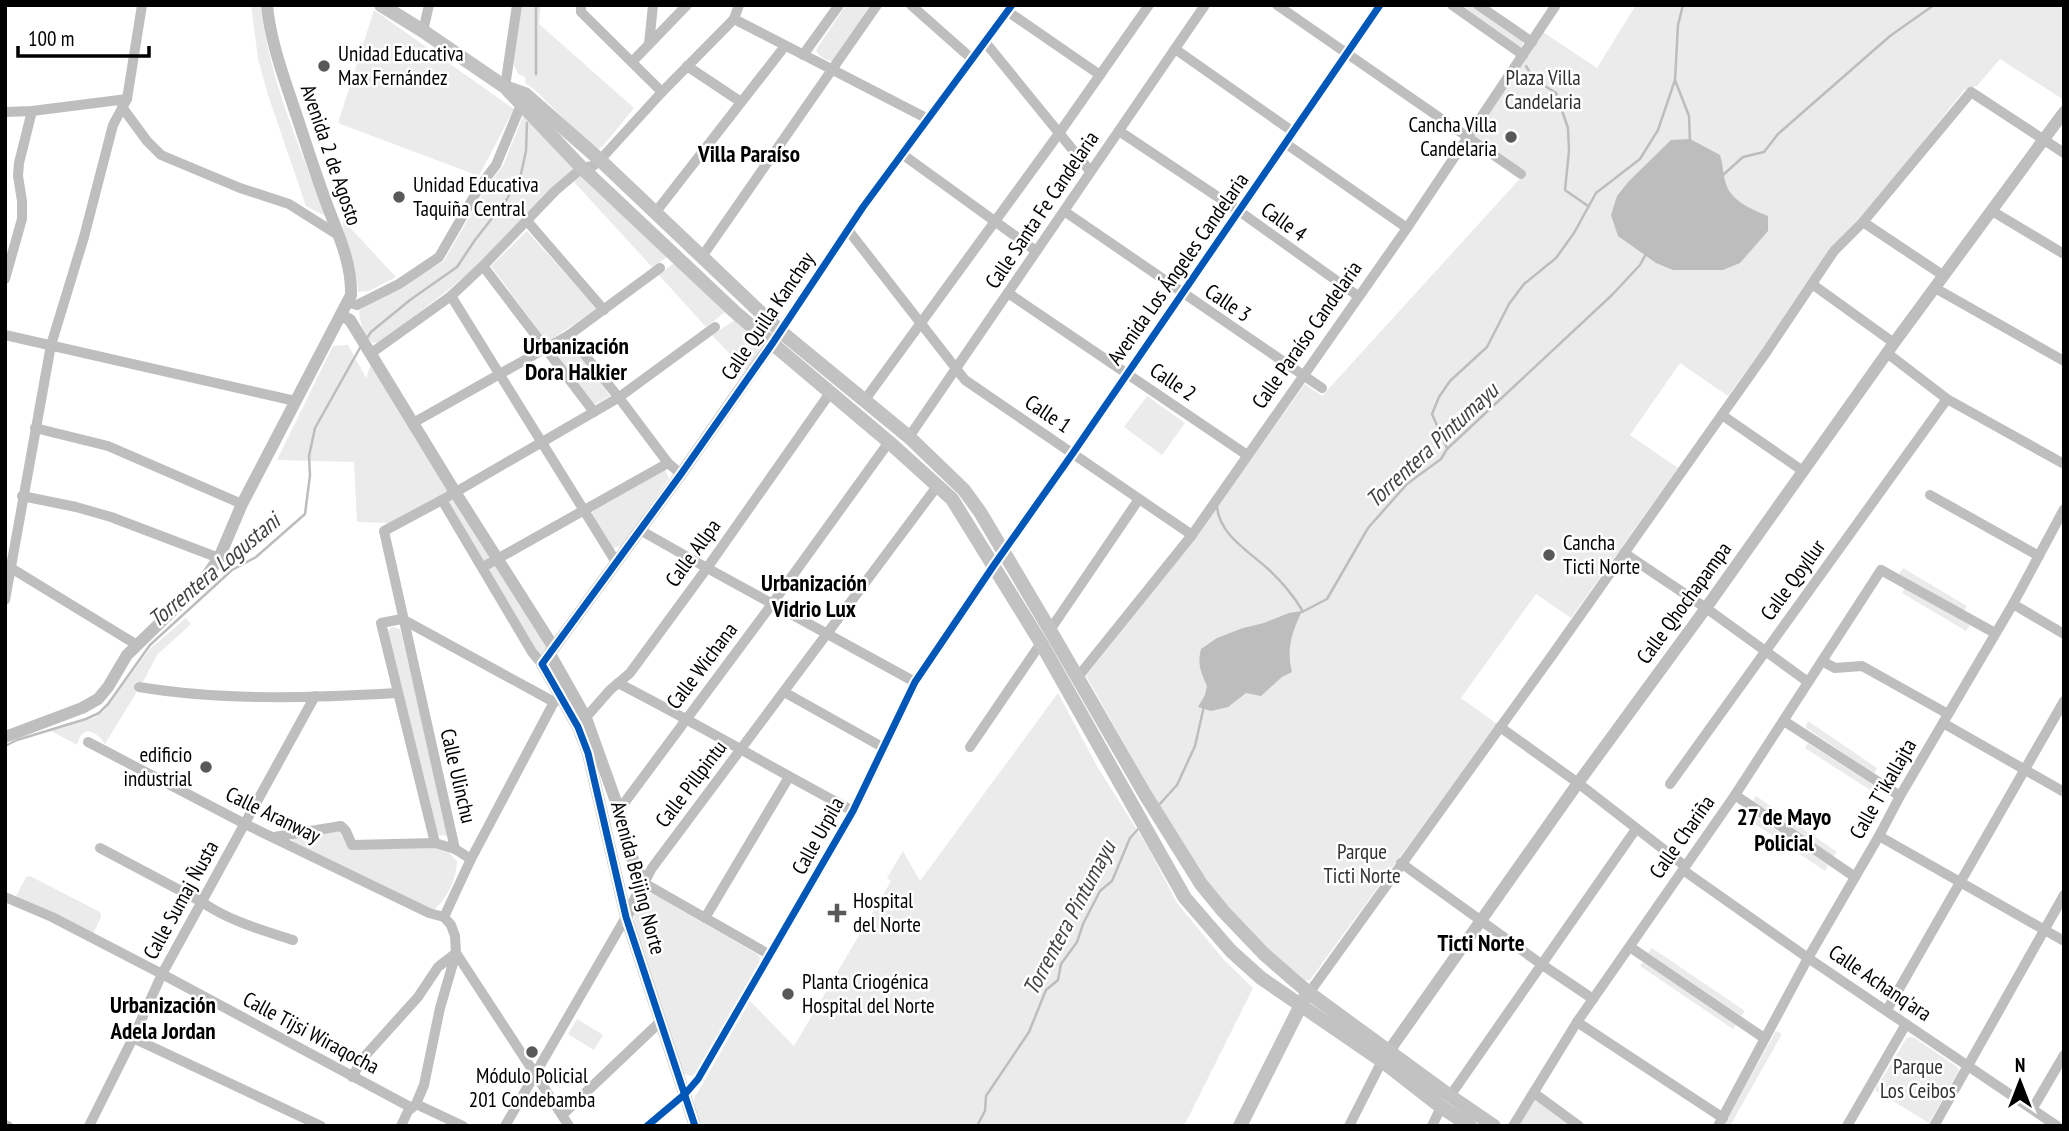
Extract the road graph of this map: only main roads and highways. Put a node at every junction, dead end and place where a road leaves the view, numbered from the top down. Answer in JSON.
{"nodes":[{"id":1,"x":381,"y":5,"type":"edge"},
{"id":2,"x":523,"y":100,"type":"junction"},
{"id":3,"x":776,"y":338,"type":"junction"},
{"id":4,"x":1309,"y":993,"type":"junction"},
{"id":5,"x":1300,"y":1006,"type":"junction"},
{"id":6,"x":1385,"y":1056,"type":"junction"},
{"id":7,"x":1445,"y":1101,"type":"junction"},
{"id":8,"x":1240,"y":1126,"type":"edge"},
{"id":9,"x":1469,"y":1126,"type":"edge"},
{"id":10,"x":1494,"y":1126,"type":"edge"}],
"edges":[{"from":1,"to":2,"type":"main road"},
{"from":2,"to":3,"type":"main road"},
{"from":2,"to":3,"type":"main road"},
{"from":3,"to":4,"type":"main road"},
{"from":3,"to":5,"type":"main road"},
{"from":4,"to":5,"type":"main road"},
{"from":4,"to":6,"type":"main road"},
{"from":5,"to":6,"type":"main road"},
{"from":5,"to":8,"type":"main road"},
{"from":6,"to":7,"type":"main road"},
{"from":7,"to":9,"type":"main road"},
{"from":7,"to":10,"type":"main road"}]}
